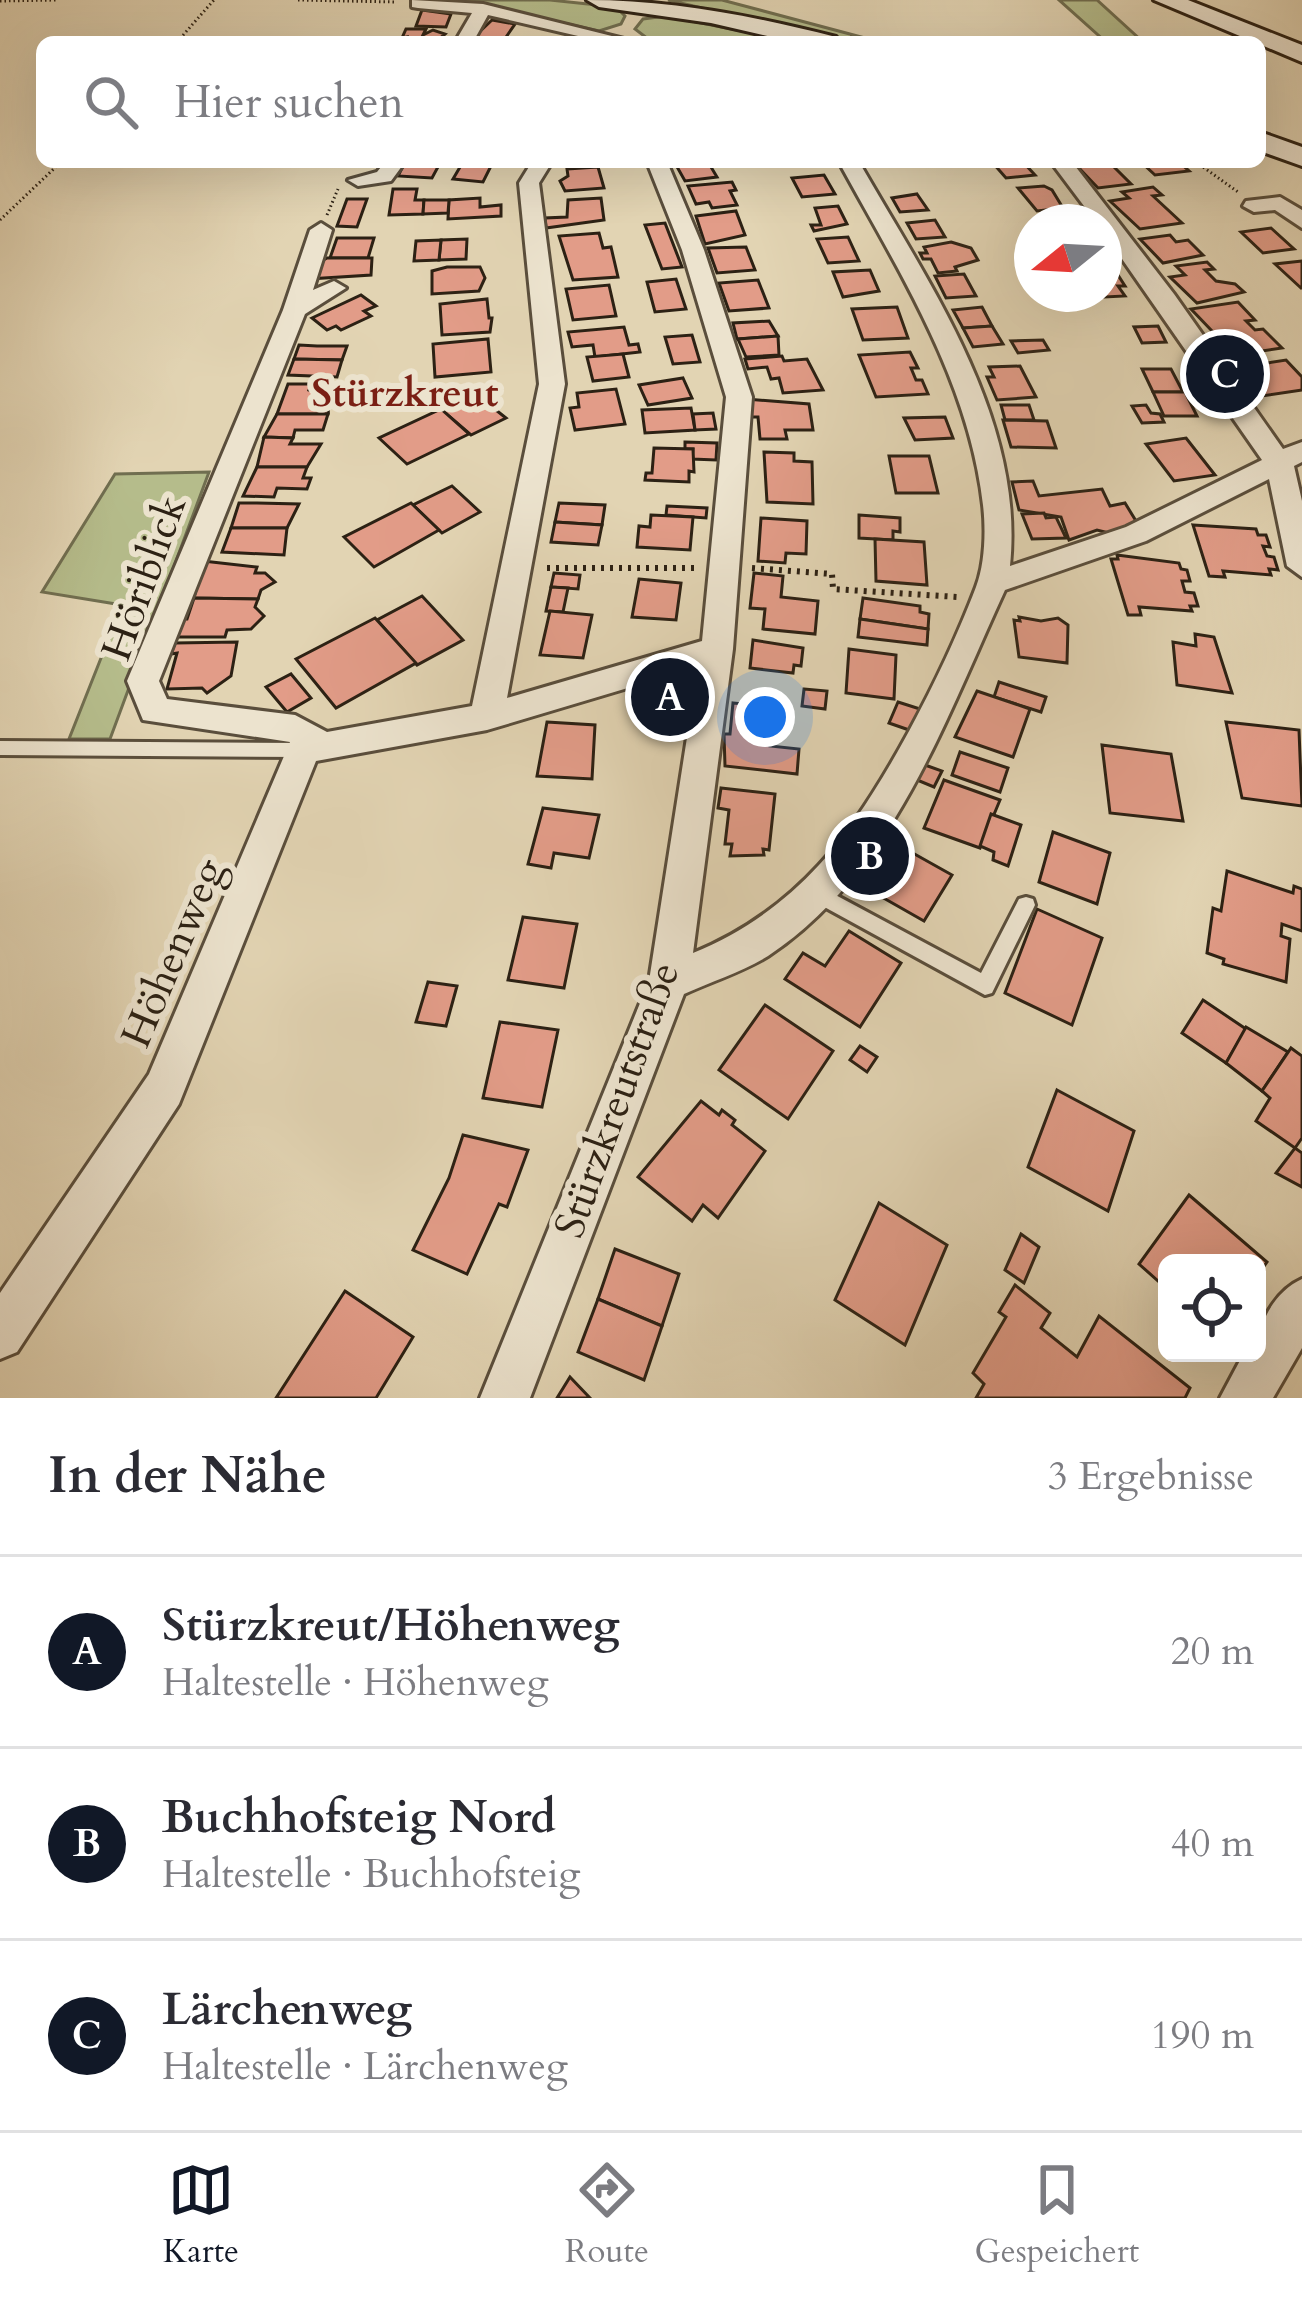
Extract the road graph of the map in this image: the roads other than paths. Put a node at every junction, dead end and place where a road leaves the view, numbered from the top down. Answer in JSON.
{"nodes":[{"id":1,"x":599,"y":0,"type":"edge"},
{"id":2,"x":1166,"y":0,"type":"edge"},
{"id":3,"x":418,"y":3,"type":"edge"},
{"id":4,"x":645,"y":5,"type":"junction"},
{"id":5,"x":483,"y":9,"type":"junction"},
{"id":6,"x":467,"y":36,"type":"edge"},
{"id":7,"x":598,"y":36,"type":"edge"},
{"id":8,"x":623,"y":36,"type":"edge"},
{"id":9,"x":797,"y":36,"type":"edge"},
{"id":10,"x":1257,"y":36,"type":"edge"},
{"id":11,"x":1266,"y":40,"type":"edge"},
{"id":12,"x":1302,"y":54,"type":"edge"},
{"id":13,"x":1266,"y":143,"type":"edge"},
{"id":14,"x":1302,"y":157,"type":"edge"},
{"id":15,"x":390,"y":168,"type":"edge"},
{"id":16,"x":538,"y":168,"type":"edge"},
{"id":17,"x":659,"y":168,"type":"edge"},
{"id":18,"x":852,"y":168,"type":"edge"},
{"id":19,"x":1066,"y":168,"type":"edge"},
{"id":20,"x":358,"y":180,"type":"road end"},
{"id":21,"x":1254,"y":206,"type":"road end"},
{"id":22,"x":1302,"y":221,"type":"edge"},
{"id":23,"x":322,"y":230,"type":"road end"},
{"id":24,"x":334,"y":288,"type":"dead end"},
{"id":25,"x":295,"y":310,"type":"junction"},
{"id":26,"x":1291,"y":458,"type":"edge"},
{"id":27,"x":1302,"y":566,"type":"edge"},
{"id":28,"x":989,"y":591,"type":"junction"},
{"id":29,"x":717,"y":649,"type":"junction"},
{"id":30,"x":487,"y":717,"type":"junction"},
{"id":31,"x":0,"y":748,"type":"edge"},
{"id":32,"x":314,"y":750,"type":"junction"},
{"id":33,"x":814,"y":892,"type":"junction"},
{"id":34,"x":1026,"y":904,"type":"dead end"},
{"id":35,"x":669,"y":981,"type":"junction"},
{"id":36,"x":1302,"y":1303,"type":"edge"},
{"id":37,"x":0,"y":1335,"type":"edge"},
{"id":38,"x":505,"y":1398,"type":"edge"},
{"id":39,"x":1245,"y":1398,"type":"edge"}],
"edges":[{"from":1,"to":4,"type":"street"},
{"from":2,"to":10,"type":"street"},
{"from":3,"to":5,"type":"street"},
{"from":4,"to":8,"type":"street"},
{"from":4,"to":9,"type":"street"},
{"from":5,"to":6,"type":"street"},
{"from":5,"to":7,"type":"street"},
{"from":11,"to":12,"type":"street"},
{"from":13,"to":14,"type":"street"},
{"from":15,"to":20,"type":"street"},
{"from":16,"to":30,"type":"street"},
{"from":17,"to":29,"type":"street","name":"Stürzkreutstraße"},
{"from":18,"to":28,"type":"street"},
{"from":19,"to":26,"type":"street"},
{"from":21,"to":22,"type":"street"},
{"from":23,"to":25,"type":"street","name":"Höriblick"},
{"from":24,"to":25,"type":"street"},
{"from":25,"to":32,"type":"street","name":"Höriblick"},
{"from":26,"to":27,"type":"street"},
{"from":26,"to":28,"type":"street"},
{"from":28,"to":33,"type":"street"},
{"from":29,"to":30,"type":"street"},
{"from":29,"to":35,"type":"street","name":"Stürzkreutstraße"},
{"from":30,"to":32,"type":"street"},
{"from":31,"to":32,"type":"lane"},
{"from":32,"to":37,"type":"street","name":"Höhenweg"},
{"from":33,"to":34,"type":"lane"},
{"from":33,"to":35,"type":"street"},
{"from":35,"to":38,"type":"street","name":"Stürzkreutstraße"},
{"from":36,"to":39,"type":"street"}]}
